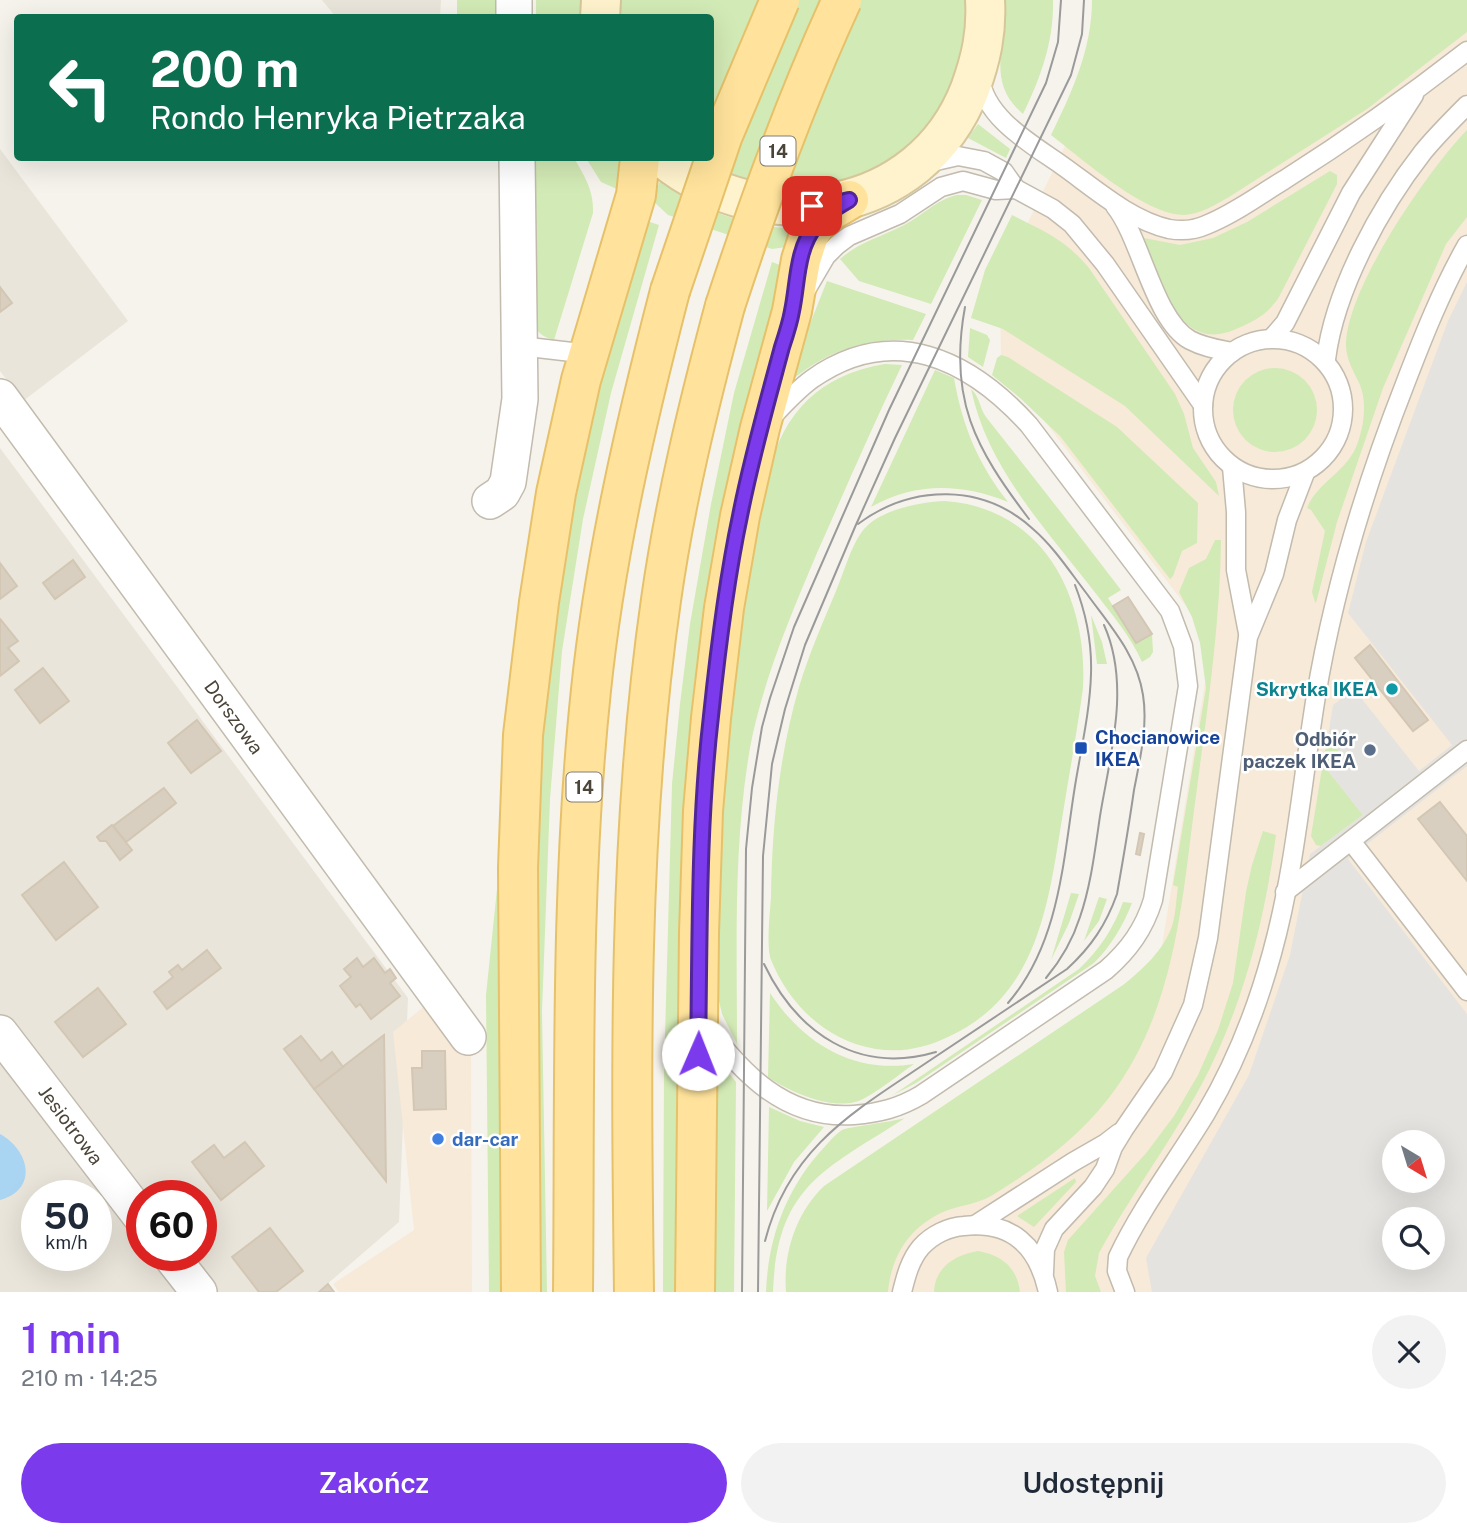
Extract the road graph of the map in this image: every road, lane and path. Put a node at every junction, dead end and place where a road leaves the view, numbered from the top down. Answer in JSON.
{"nodes":[{"id":1,"x":780,"y":0,"type":"edge"},
{"id":2,"x":842,"y":0,"type":"edge"},
{"id":3,"x":985,"y":0,"type":"edge"},
{"id":4,"x":1467,"y":51,"type":"edge"},
{"id":5,"x":979,"y":66,"type":"junction"},
{"id":6,"x":1418,"y":89,"type":"junction"},
{"id":7,"x":1467,"y":105,"type":"edge"},
{"id":8,"x":517,"y":161,"type":"edge"},
{"id":9,"x":640,"y":161,"type":"edge"},
{"id":10,"x":667,"y":161,"type":"edge"},
{"id":11,"x":916,"y":164,"type":"junction"},
{"id":12,"x":1016,"y":189,"type":"junction"},
{"id":13,"x":1108,"y":198,"type":"junction"},
{"id":14,"x":849,"y":200,"type":"junction"},
{"id":15,"x":1467,"y":245,"type":"edge"},
{"id":16,"x":792,"y":311,"type":"junction"},
{"id":17,"x":1272,"y":338,"type":"junction"},
{"id":18,"x":520,"y":346,"type":"junction"},
{"id":19,"x":1232,"y":352,"type":"junction"},
{"id":20,"x":589,"y":354,"type":"junction"},
{"id":21,"x":1326,"y":359,"type":"junction"},
{"id":22,"x":0,"y":397,"type":"edge"},
{"id":23,"x":1203,"y":405,"type":"junction"},
{"id":24,"x":760,"y":428,"type":"junction"},
{"id":25,"x":11,"y":434,"type":"edge"},
{"id":26,"x":1232,"y":467,"type":"junction"},
{"id":27,"x":1305,"y":473,"type":"junction"},
{"id":28,"x":490,"y":501,"type":"dead end"},
{"id":29,"x":1248,"y":637,"type":"junction"},
{"id":30,"x":1467,"y":750,"type":"edge"},
{"id":31,"x":1351,"y":841,"type":"junction"},
{"id":32,"x":1286,"y":892,"type":"junction"},
{"id":33,"x":1467,"y":991,"type":"edge"},
{"id":34,"x":698,"y":1015,"type":"junction"},
{"id":35,"x":0,"y":1033,"type":"edge"},
{"id":36,"x":468,"y":1037,"type":"dead end"},
{"id":37,"x":1124,"y":1129,"type":"junction"},
{"id":38,"x":126,"y":1197,"type":"edge"},
{"id":39,"x":975,"y":1225,"type":"junction"},
{"id":40,"x":183,"y":1271,"type":"edge"},
{"id":41,"x":1044,"y":1273,"type":"junction"},
{"id":42,"x":199,"y":1292,"type":"edge"},
{"id":43,"x":521,"y":1292,"type":"edge"},
{"id":44,"x":573,"y":1292,"type":"edge"},
{"id":45,"x":634,"y":1292,"type":"edge"},
{"id":46,"x":695,"y":1292,"type":"edge"},
{"id":47,"x":902,"y":1292,"type":"edge"},
{"id":48,"x":1048,"y":1292,"type":"edge"},
{"id":49,"x":1125,"y":1292,"type":"edge"}],
"edges":[{"from":1,"to":44,"type":"main road","number":"14","bridge":true},
{"from":2,"to":45,"type":"main road","number":"14","bridge":true},
{"from":3,"to":5,"type":"main road"},
{"from":4,"to":6,"type":"lane"},
{"from":5,"to":11,"type":"main road"},
{"from":5,"to":13,"type":"lane"},
{"from":6,"to":13,"type":"lane"},
{"from":6,"to":17,"type":"lane"},
{"from":7,"to":21,"type":"lane"},
{"from":8,"to":18,"type":"street"},
{"from":9,"to":20,"type":"main road"},
{"from":10,"to":14,"type":"main road"},
{"from":11,"to":12,"type":"lane"},
{"from":11,"to":14,"type":"main road"},
{"from":12,"to":16,"type":"lane"},
{"from":12,"to":23,"type":"lane"},
{"from":13,"to":19,"type":"lane"},
{"from":14,"to":16,"type":"main road"},
{"from":15,"to":32,"type":"lane"},
{"from":16,"to":24,"type":"main road"},
{"from":17,"to":19,"type":"lane"},
{"from":17,"to":21,"type":"lane"},
{"from":18,"to":20,"type":"lane"},
{"from":18,"to":28,"type":"street"},
{"from":19,"to":23,"type":"lane"},
{"from":20,"to":43,"type":"main road"},
{"from":21,"to":27,"type":"lane"},
{"from":22,"to":25,"type":"street","name":"Dorszowa"},
{"from":23,"to":26,"type":"lane"},
{"from":24,"to":34,"type":"main road"},
{"from":24,"to":34,"type":"lane"},
{"from":25,"to":36,"type":"street","name":"Dorszowa"},
{"from":26,"to":27,"type":"lane"},
{"from":26,"to":29,"type":"lane"},
{"from":27,"to":29,"type":"lane"},
{"from":29,"to":37,"type":"lane"},
{"from":30,"to":31,"type":"lane"},
{"from":31,"to":32,"type":"lane"},
{"from":31,"to":33,"type":"lane"},
{"from":32,"to":49,"type":"lane"},
{"from":34,"to":46,"type":"main road"},
{"from":35,"to":38,"type":"street","name":"Jesiotrowa"},
{"from":37,"to":39,"type":"lane"},
{"from":37,"to":41,"type":"lane"},
{"from":39,"to":41,"type":"lane"},
{"from":39,"to":47,"type":"lane"},
{"from":40,"to":42,"type":"street"},
{"from":41,"to":48,"type":"lane"}]}
